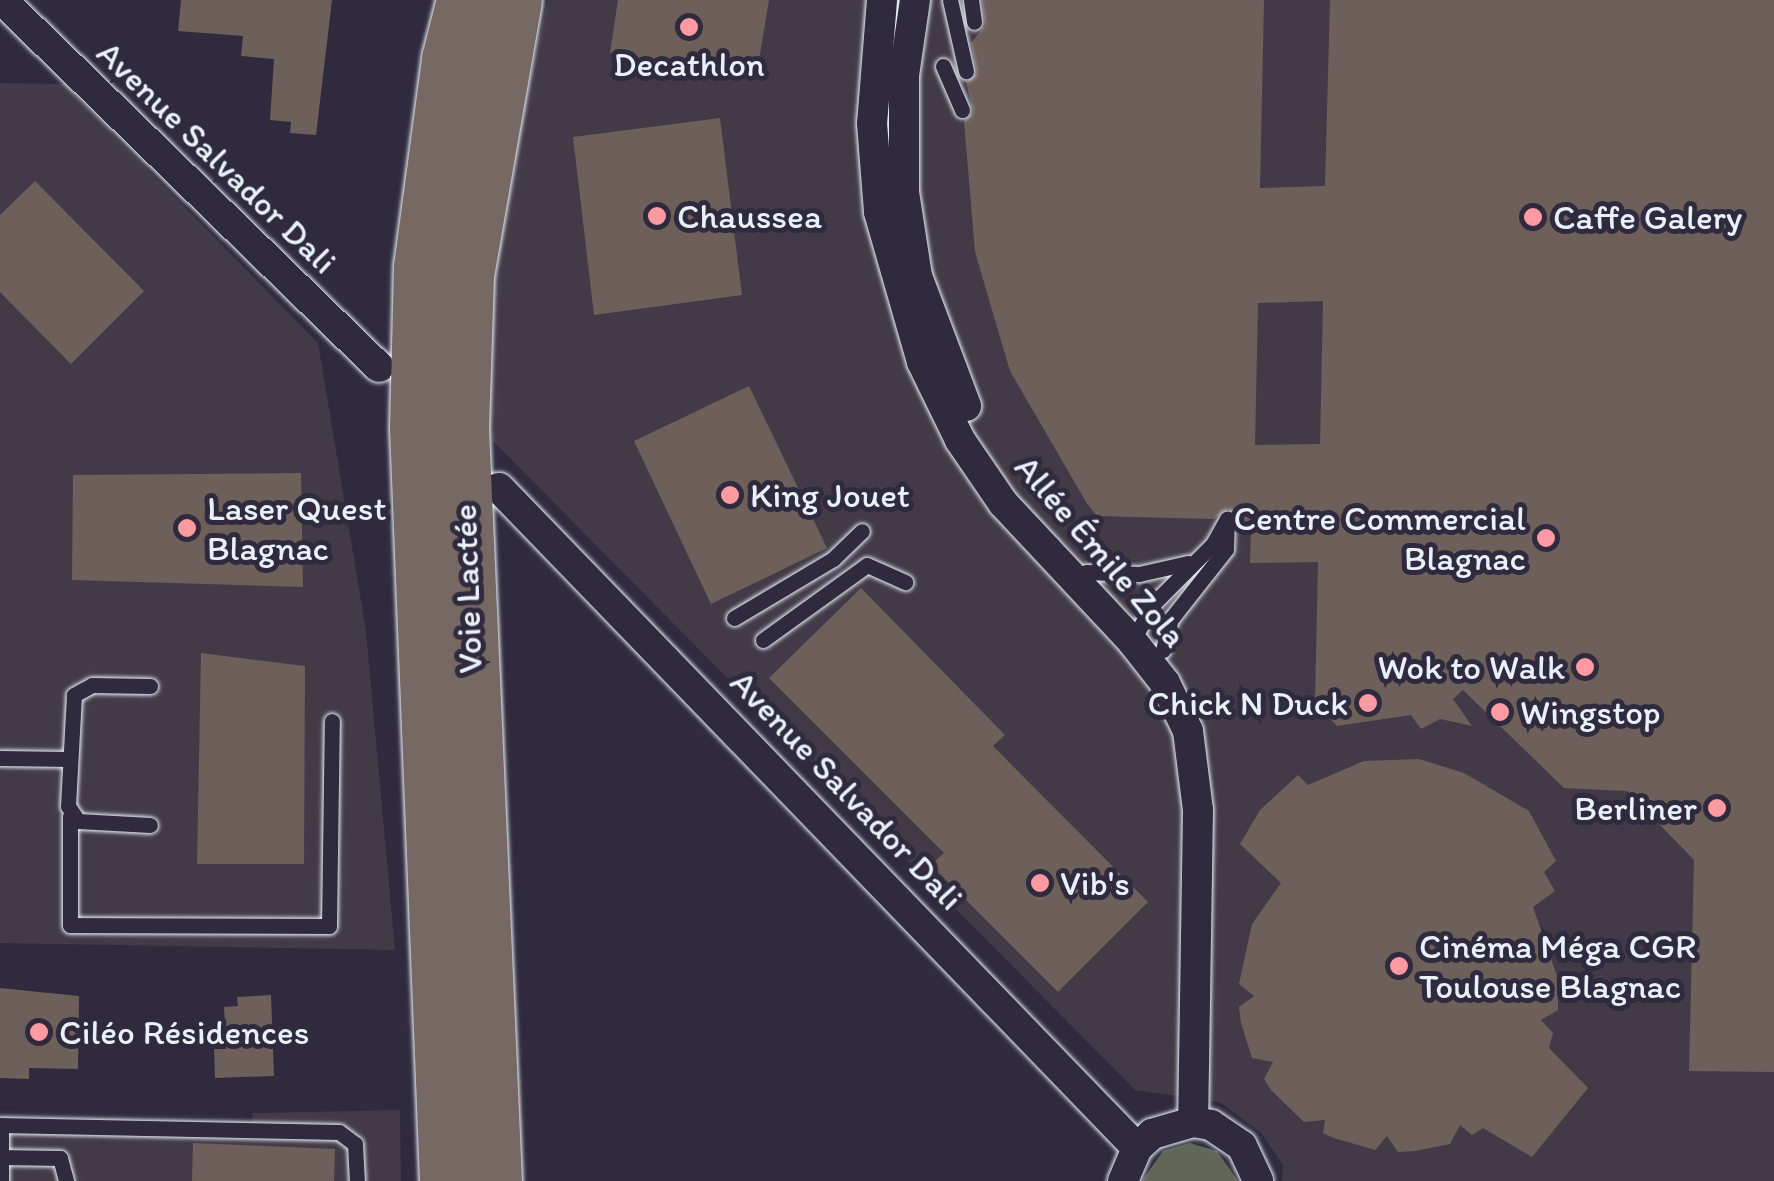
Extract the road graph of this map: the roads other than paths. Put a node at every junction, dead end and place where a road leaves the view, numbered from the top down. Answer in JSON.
{"nodes":[{"id":1,"x":2,"y":0,"type":"edge"},
{"id":2,"x":464,"y":0,"type":"edge"},
{"id":3,"x":514,"y":0,"type":"edge"},
{"id":4,"x":882,"y":0,"type":"edge"},
{"id":5,"x":915,"y":0,"type":"edge"},
{"id":6,"x":950,"y":0,"type":"edge"},
{"id":7,"x":972,"y":0,"type":"edge"},
{"id":8,"x":974,"y":22,"type":"dead end"},
{"id":9,"x":868,"y":56,"type":"junction"},
{"id":10,"x":943,"y":66,"type":"dead end"},
{"id":11,"x":966,"y":71,"type":"dead end"},
{"id":12,"x":962,"y":110,"type":"dead end"},
{"id":13,"x":902,"y":131,"type":"junction"},
{"id":14,"x":904,"y":273,"type":"junction"},
{"id":15,"x":380,"y":366,"type":"dead end"},
{"id":16,"x":971,"y":440,"type":"junction"},
{"id":17,"x":500,"y":488,"type":"dead end"},
{"id":18,"x":862,"y":531,"type":"dead end"},
{"id":19,"x":1192,"y":562,"type":"junction"},
{"id":20,"x":1086,"y":572,"type":"junction"},
{"id":21,"x":905,"y":582,"type":"dead end"},
{"id":22,"x":734,"y":618,"type":"dead end"},
{"id":23,"x":1137,"y":634,"type":"junction"},
{"id":24,"x":763,"y":640,"type":"dead end"},
{"id":25,"x":1163,"y":650,"type":"junction"},
{"id":26,"x":150,"y":686,"type":"dead end"},
{"id":27,"x":332,"y":721,"type":"dead end"},
{"id":28,"x":0,"y":758,"type":"edge"},
{"id":29,"x":69,"y":759,"type":"junction"},
{"id":30,"x":1198,"y":810,"type":"junction"},
{"id":31,"x":70,"y":816,"type":"junction"},
{"id":32,"x":150,"y":826,"type":"dead end"},
{"id":33,"x":1192,"y":1122,"type":"junction"},
{"id":34,"x":0,"y":1125,"type":"edge"},
{"id":35,"x":1137,"y":1148,"type":"junction"},
{"id":36,"x":1,"y":1157,"type":"edge"},
{"id":37,"x":1,"y":1181,"type":"edge"},
{"id":38,"x":66,"y":1181,"type":"edge"},
{"id":39,"x":357,"y":1181,"type":"edge"},
{"id":40,"x":447,"y":1181,"type":"edge"},
{"id":41,"x":497,"y":1181,"type":"edge"},
{"id":42,"x":1123,"y":1181,"type":"edge"},
{"id":43,"x":1258,"y":1181,"type":"edge"}],
"edges":[{"from":1,"to":15,"type":"street","name":"Avenue Salvador Dali"},
{"from":2,"to":40,"type":"highway","name":"Voie Lactée"},
{"from":3,"to":41,"type":"highway","name":"Voie Lactée"},
{"from":4,"to":9,"type":"street","name":"Allée Émile Zola"},
{"from":5,"to":13,"type":"street","name":"Allée Émile Zola"},
{"from":6,"to":11,"type":"lane"},
{"from":7,"to":8,"type":"lane"},
{"from":9,"to":13,"type":"street","name":"Allée Émile Zola"},
{"from":9,"to":14,"type":"street","name":"Allée Émile Zola"},
{"from":10,"to":12,"type":"lane"},
{"from":13,"to":14,"type":"street","name":"Allée Émile Zola"},
{"from":14,"to":16,"type":"street","name":"Allée Émile Zola"},
{"from":16,"to":20,"type":"street","name":"Allée Émile Zola"},
{"from":16,"to":23,"type":"street","name":"Allée Émile Zola"},
{"from":17,"to":35,"type":"street","name":"Avenue Salvador Dali"},
{"from":18,"to":22,"type":"lane"},
{"from":19,"to":20,"type":"lane"},
{"from":19,"to":23,"type":"lane"},
{"from":19,"to":25,"type":"lane"},
{"from":20,"to":23,"type":"street","name":"Allée Émile Zola"},
{"from":21,"to":24,"type":"lane"},
{"from":23,"to":25,"type":"street","name":"Allée Émile Zola"},
{"from":23,"to":30,"type":"street","name":"Allée Émile Zola"},
{"from":25,"to":30,"type":"street","name":"Allée Émile Zola"},
{"from":26,"to":29,"type":"lane"},
{"from":27,"to":31,"type":"lane"},
{"from":28,"to":29,"type":"lane"},
{"from":29,"to":31,"type":"lane"},
{"from":30,"to":33,"type":"street","name":"Allée Émile Zola"},
{"from":31,"to":32,"type":"lane"},
{"from":33,"to":35,"type":"street"},
{"from":33,"to":43,"type":"street"},
{"from":34,"to":36,"type":"lane"},
{"from":34,"to":39,"type":"lane"},
{"from":35,"to":42,"type":"street"},
{"from":36,"to":37,"type":"lane"},
{"from":36,"to":38,"type":"lane"}]}
